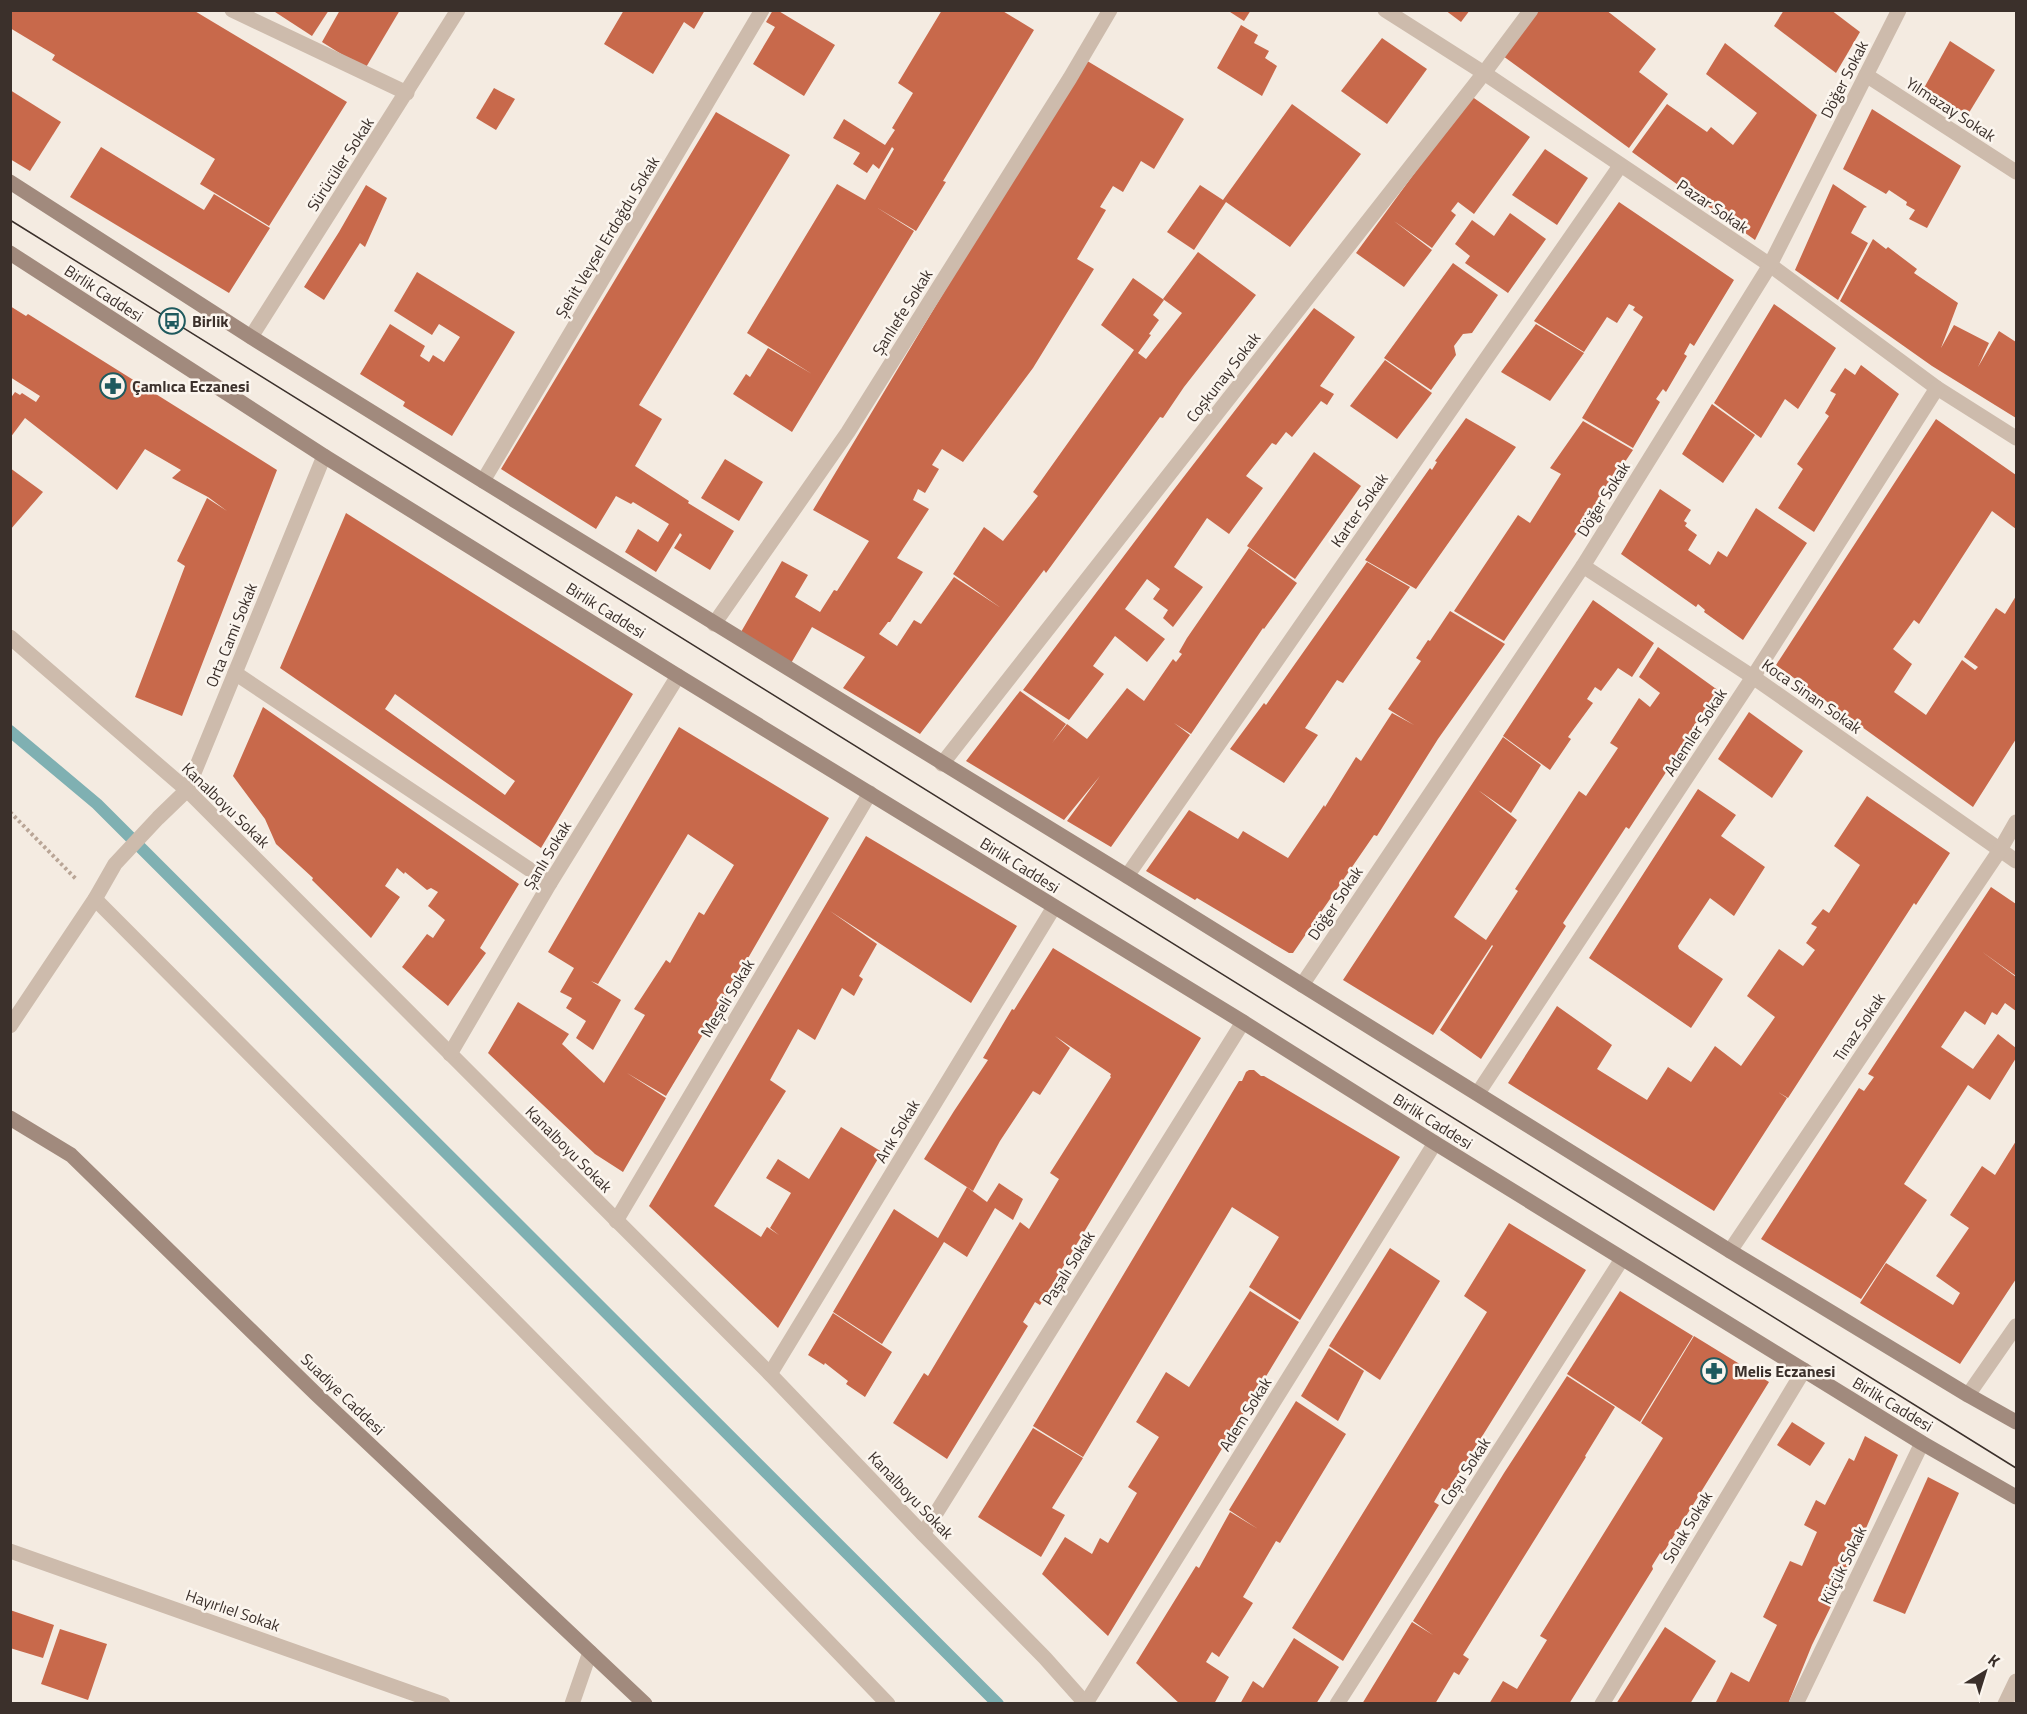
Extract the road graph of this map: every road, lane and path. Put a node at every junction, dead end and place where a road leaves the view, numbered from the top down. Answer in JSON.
{"nodes":[{"id":1,"x":232,"y":10,"type":"edge"},
{"id":2,"x":458,"y":10,"type":"edge"},
{"id":3,"x":762,"y":10,"type":"edge"},
{"id":4,"x":1110,"y":10,"type":"edge"},
{"id":5,"x":1385,"y":10,"type":"edge"},
{"id":6,"x":1531,"y":10,"type":"edge"},
{"id":7,"x":1899,"y":10,"type":"edge"},
{"id":8,"x":1484,"y":73,"type":"junction"},
{"id":9,"x":1866,"y":75,"type":"junction"},
{"id":10,"x":407,"y":93,"type":"junction"},
{"id":11,"x":1620,"y":166,"type":"junction"},
{"id":12,"x":2016,"y":172,"type":"edge"},
{"id":13,"x":10,"y":182,"type":"edge"},
{"id":14,"x":10,"y":253,"type":"edge"},
{"id":15,"x":1770,"y":265,"type":"junction"},
{"id":16,"x":251,"y":337,"type":"junction"},
{"id":17,"x":1937,"y":388,"type":"junction"},
{"id":18,"x":2016,"y":438,"type":"edge"},
{"id":19,"x":324,"y":456,"type":"junction"},
{"id":20,"x":483,"y":482,"type":"junction"},
{"id":21,"x":1583,"y":566,"type":"junction"},
{"id":22,"x":714,"y":624,"type":"junction"},
{"id":23,"x":10,"y":637,"type":"edge"},
{"id":24,"x":235,"y":673,"type":"junction"},
{"id":25,"x":678,"y":676,"type":"junction"},
{"id":26,"x":1753,"y":677,"type":"junction"},
{"id":27,"x":942,"y":764,"type":"junction"},
{"id":28,"x":188,"y":790,"type":"junction"},
{"id":29,"x":870,"y":793,"type":"junction"},
{"id":30,"x":10,"y":812,"type":"edge"},
{"id":31,"x":2016,"y":822,"type":"edge"},
{"id":32,"x":2000,"y":850,"type":"junction"},
{"id":33,"x":2016,"y":861,"type":"edge"},
{"id":34,"x":1127,"y":876,"type":"junction"},
{"id":35,"x":550,"y":883,"type":"junction"},
{"id":36,"x":95,"y":899,"type":"junction"},
{"id":37,"x":1054,"y":907,"type":"junction"},
{"id":38,"x":1302,"y":985,"type":"junction"},
{"id":39,"x":1243,"y":1022,"type":"junction"},
{"id":40,"x":10,"y":1026,"type":"edge"},
{"id":41,"x":450,"y":1054,"type":"junction"},
{"id":42,"x":1478,"y":1093,"type":"junction"},
{"id":43,"x":10,"y":1118,"type":"edge"},
{"id":44,"x":1435,"y":1143,"type":"junction"},
{"id":45,"x":616,"y":1221,"type":"junction"},
{"id":46,"x":1730,"y":1251,"type":"junction"},
{"id":47,"x":1622,"y":1259,"type":"junction"},
{"id":48,"x":2016,"y":1326,"type":"edge"},
{"id":49,"x":1804,"y":1370,"type":"junction"},
{"id":50,"x":771,"y":1374,"type":"junction"},
{"id":51,"x":1968,"y":1395,"type":"junction"},
{"id":52,"x":2016,"y":1422,"type":"edge"},
{"id":53,"x":1922,"y":1443,"type":"junction"},
{"id":54,"x":2016,"y":1497,"type":"edge"},
{"id":55,"x":923,"y":1534,"type":"junction"},
{"id":56,"x":10,"y":1551,"type":"edge"},
{"id":57,"x":590,"y":1652,"type":"junction"},
{"id":58,"x":2016,"y":1681,"type":"edge"},
{"id":59,"x":1086,"y":1703,"type":"edge"},
{"id":60,"x":443,"y":1704,"type":"edge"},
{"id":61,"x":572,"y":1704,"type":"edge"},
{"id":62,"x":645,"y":1704,"type":"edge"},
{"id":63,"x":888,"y":1704,"type":"edge"},
{"id":64,"x":1337,"y":1704,"type":"edge"},
{"id":65,"x":1602,"y":1704,"type":"edge"},
{"id":66,"x":1796,"y":1704,"type":"edge"},
{"id":67,"x":2005,"y":1704,"type":"edge"}],
"edges":[{"from":1,"to":10,"type":"street"},
{"from":2,"to":10,"type":"street","name":"Sürücüler Sokak"},
{"from":3,"to":20,"type":"street","name":"Şehit Veysel Erdoğdu Sokak"},
{"from":4,"to":22,"type":"street","name":"Şanlıefe Sokak"},
{"from":5,"to":8,"type":"street","name":"Pazar Sokak"},
{"from":6,"to":8,"type":"street","name":"Coşkunay Sokak"},
{"from":7,"to":9,"type":"street","name":"Döğer Sokak"},
{"from":8,"to":11,"type":"street","name":"Pazar Sokak"},
{"from":8,"to":27,"type":"street","name":"Coşkunay Sokak"},
{"from":9,"to":12,"type":"street","name":"Yılmazay Sokak"},
{"from":9,"to":15,"type":"street","name":"Döğer Sokak"},
{"from":10,"to":16,"type":"street","name":"Sürücüler Sokak"},
{"from":11,"to":15,"type":"street","name":"Pazar Sokak"},
{"from":11,"to":34,"type":"street","name":"Karter Sokak"},
{"from":13,"to":16,"type":"main road"},
{"from":14,"to":19,"type":"main road","name":"Birlik Caddesi"},
{"from":15,"to":17,"type":"street","name":"Pazar Sokak"},
{"from":15,"to":21,"type":"street","name":"Döğer Sokak"},
{"from":16,"to":20,"type":"main road"},
{"from":17,"to":18,"type":"street","name":"Pazar Sokak"},
{"from":17,"to":26,"type":"street","name":"Ademler Sokak"},
{"from":19,"to":24,"type":"street","name":"Orta Cami Sokak"},
{"from":19,"to":25,"type":"main road","name":"Birlik Caddesi"},
{"from":20,"to":22,"type":"main road"},
{"from":21,"to":26,"type":"street","name":"Koca Sinan Sokak"},
{"from":21,"to":38,"type":"street","name":"Döğer Sokak"},
{"from":22,"to":27,"type":"main road"},
{"from":23,"to":28,"type":"street","name":"Kanalboyu Sokak"},
{"from":24,"to":28,"type":"street","name":"Orta Cami Sokak"},
{"from":24,"to":35,"type":"street"},
{"from":25,"to":29,"type":"main road","name":"Birlik Caddesi"},
{"from":25,"to":35,"type":"street","name":"Şanlı Sokak"},
{"from":26,"to":32,"type":"street","name":"Koca Sinan Sokak"},
{"from":26,"to":42,"type":"street","name":"Ademler Sokak"},
{"from":27,"to":34,"type":"main road"},
{"from":28,"to":36,"type":"street","name":"Orta Cami Sokak"},
{"from":28,"to":41,"type":"street","name":"Kanalboyu Sokak"},
{"from":29,"to":37,"type":"main road","name":"Birlik Caddesi"},
{"from":29,"to":45,"type":"street","name":"Meşeli Sokak"},
{"from":30,"to":36,"type":"path"},
{"from":31,"to":32,"type":"street","name":"Tınaz Sokak"},
{"from":32,"to":33,"type":"street","name":"Koca Sinan Sokak"},
{"from":32,"to":46,"type":"street","name":"Tınaz Sokak"},
{"from":34,"to":38,"type":"main road"},
{"from":35,"to":41,"type":"street","name":"Şanlı Sokak"},
{"from":36,"to":40,"type":"street","name":"Orta Cami Sokak"},
{"from":36,"to":63,"type":"street"},
{"from":37,"to":39,"type":"main road","name":"Birlik Caddesi"},
{"from":37,"to":50,"type":"street","name":"Arık Sokak"},
{"from":38,"to":42,"type":"main road"},
{"from":39,"to":44,"type":"main road","name":"Birlik Caddesi"},
{"from":39,"to":55,"type":"street","name":"Paşalı Sokak"},
{"from":41,"to":45,"type":"street","name":"Kanalboyu Sokak"},
{"from":42,"to":46,"type":"main road"},
{"from":43,"to":57,"type":"main road","name":"Suadiye Caddesi"},
{"from":44,"to":47,"type":"main road","name":"Birlik Caddesi"},
{"from":44,"to":59,"type":"street","name":"Adem Sokak"},
{"from":45,"to":50,"type":"street","name":"Kanalboyu Sokak"},
{"from":46,"to":51,"type":"main road"},
{"from":47,"to":49,"type":"main road","name":"Birlik Caddesi"},
{"from":47,"to":64,"type":"street","name":"Coşu Sokak"},
{"from":48,"to":51,"type":"street"},
{"from":49,"to":53,"type":"main road","name":"Birlik Caddesi"},
{"from":49,"to":65,"type":"street","name":"Solak Sokak"},
{"from":50,"to":55,"type":"street","name":"Kanalboyu Sokak"},
{"from":51,"to":52,"type":"main road"},
{"from":53,"to":54,"type":"main road","name":"Birlik Caddesi"},
{"from":53,"to":66,"type":"street","name":"Küçük Sokak"},
{"from":55,"to":59,"type":"street","name":"Kanalboyu Sokak"},
{"from":56,"to":60,"type":"street","name":"Hayırlıel Sokak"},
{"from":57,"to":61,"type":"street"},
{"from":57,"to":62,"type":"main road","name":"Suadiye Caddesi"},
{"from":58,"to":67,"type":"street"}]}
